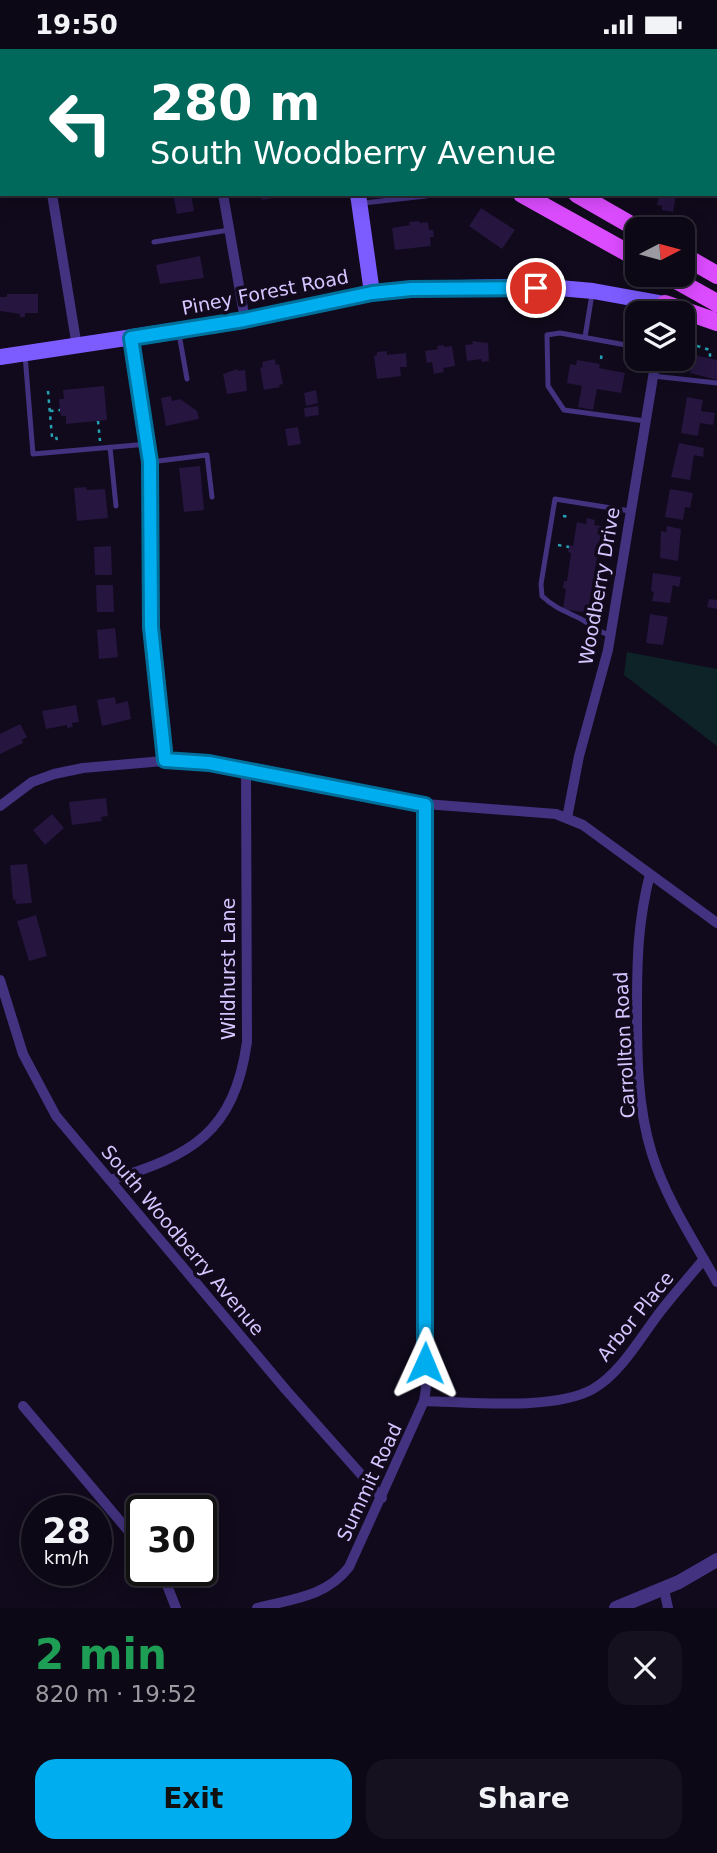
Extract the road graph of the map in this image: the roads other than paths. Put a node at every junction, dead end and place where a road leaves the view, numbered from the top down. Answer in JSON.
{"nodes":[{"id":1,"x":52,"y":196,"type":"edge"},
{"id":2,"x":223,"y":196,"type":"edge"},
{"id":3,"x":425,"y":196,"type":"dead end"},
{"id":4,"x":526,"y":196,"type":"edge"},
{"id":5,"x":583,"y":196,"type":"edge"},
{"id":6,"x":358,"y":199,"type":"edge"},
{"id":7,"x":625,"y":221,"type":"edge"},
{"id":8,"x":229,"y":230,"type":"junction"},
{"id":9,"x":154,"y":242,"type":"dead end"},
{"id":10,"x":625,"y":251,"type":"edge"},
{"id":11,"x":695,"y":262,"type":"edge"},
{"id":12,"x":717,"y":275,"type":"edge"},
{"id":13,"x":688,"y":287,"type":"edge"},
{"id":14,"x":593,"y":291,"type":"junction"},
{"id":15,"x":372,"y":293,"type":"junction"},
{"id":16,"x":632,"y":301,"type":"edge"},
{"id":17,"x":717,"y":303,"type":"edge"},
{"id":18,"x":695,"y":317,"type":"edge"},
{"id":19,"x":244,"y":320,"type":"junction"},
{"id":20,"x":717,"y":322,"type":"edge"},
{"id":21,"x":178,"y":330,"type":"junction"},
{"id":22,"x":585,"y":337,"type":"junction"},
{"id":23,"x":131,"y":338,"type":"junction"},
{"id":24,"x":625,"y":345,"type":"edge"},
{"id":25,"x":77,"y":347,"type":"junction"},
{"id":26,"x":25,"y":354,"type":"junction"},
{"id":27,"x":0,"y":357,"type":"edge"},
{"id":28,"x":654,"y":371,"type":"edge"},
{"id":29,"x":653,"y":376,"type":"junction"},
{"id":30,"x":187,"y":379,"type":"dead end"},
{"id":31,"x":717,"y":383,"type":"edge"},
{"id":32,"x":645,"y":421,"type":"junction"},
{"id":33,"x":148,"y":444,"type":"junction"},
{"id":34,"x":110,"y":447,"type":"junction"},
{"id":35,"x":150,"y":462,"type":"junction"},
{"id":36,"x":212,"y":497,"type":"dead end"},
{"id":37,"x":116,"y":506,"type":"dead end"},
{"id":38,"x":630,"y":511,"type":"junction"},
{"id":39,"x":610,"y":635,"type":"junction"},
{"id":40,"x":165,"y":760,"type":"junction"},
{"id":41,"x":246,"y":769,"type":"junction"},
{"id":42,"x":425,"y":805,"type":"junction"},
{"id":43,"x":0,"y":806,"type":"edge"},
{"id":44,"x":567,"y":818,"type":"junction"},
{"id":45,"x":650,"y":874,"type":"junction"},
{"id":46,"x":717,"y":923,"type":"edge"},
{"id":47,"x":0,"y":980,"type":"edge"},
{"id":48,"x":110,"y":1180,"type":"junction"},
{"id":49,"x":704,"y":1259,"type":"junction"},
{"id":50,"x":717,"y":1282,"type":"edge"},
{"id":51,"x":424,"y":1401,"type":"junction"},
{"id":52,"x":23,"y":1406,"type":"dead end"},
{"id":53,"x":382,"y":1497,"type":"junction"},
{"id":54,"x":126,"y":1528,"type":"edge"},
{"id":55,"x":717,"y":1560,"type":"edge"},
{"id":56,"x":167,"y":1586,"type":"edge"},
{"id":57,"x":664,"y":1589,"type":"junction"},
{"id":58,"x":176,"y":1608,"type":"edge"},
{"id":59,"x":257,"y":1608,"type":"edge"},
{"id":60,"x":616,"y":1608,"type":"edge"},
{"id":61,"x":668,"y":1608,"type":"edge"}],
"edges":[{"from":1,"to":25,"type":"street"},
{"from":2,"to":8,"type":"street"},
{"from":3,"to":6,"type":"lane"},
{"from":4,"to":10,"type":"main road"},
{"from":5,"to":7,"type":"main road"},
{"from":6,"to":15,"type":"main road"},
{"from":8,"to":9,"type":"lane"},
{"from":8,"to":19,"type":"street"},
{"from":11,"to":12,"type":"main road"},
{"from":13,"to":17,"type":"main road"},
{"from":14,"to":15,"type":"main road","name":"Piney Forest Road"},
{"from":14,"to":16,"type":"main road","name":"Piney Forest Road"},
{"from":14,"to":22,"type":"lane"},
{"from":15,"to":19,"type":"main road","name":"Piney Forest Road"},
{"from":18,"to":20,"type":"main road"},
{"from":19,"to":21,"type":"main road","name":"Piney Forest Road"},
{"from":21,"to":23,"type":"main road","name":"Piney Forest Road"},
{"from":21,"to":30,"type":"lane"},
{"from":22,"to":24,"type":"lane"},
{"from":22,"to":32,"type":"lane"},
{"from":23,"to":25,"type":"main road","name":"Piney Forest Road"},
{"from":23,"to":33,"type":"street"},
{"from":25,"to":26,"type":"main road","name":"Piney Forest Road"},
{"from":26,"to":27,"type":"main road","name":"Piney Forest Road"},
{"from":26,"to":34,"type":"lane"},
{"from":28,"to":29,"type":"street","name":"Woodberry Drive"},
{"from":29,"to":31,"type":"lane"},
{"from":29,"to":32,"type":"street","name":"Woodberry Drive"},
{"from":32,"to":38,"type":"street","name":"Woodberry Drive"},
{"from":33,"to":34,"type":"lane"},
{"from":33,"to":35,"type":"street"},
{"from":34,"to":37,"type":"lane"},
{"from":35,"to":36,"type":"lane"},
{"from":35,"to":40,"type":"street"},
{"from":38,"to":39,"type":"street","name":"Woodberry Drive"},
{"from":38,"to":39,"type":"lane"},
{"from":39,"to":44,"type":"street","name":"Woodberry Drive"},
{"from":40,"to":41,"type":"street"},
{"from":40,"to":43,"type":"street"},
{"from":41,"to":42,"type":"street"},
{"from":41,"to":48,"type":"street","name":"Wildhurst Lane"},
{"from":42,"to":44,"type":"street"},
{"from":42,"to":51,"type":"street","name":"Summit Road"},
{"from":44,"to":45,"type":"street"},
{"from":45,"to":46,"type":"street"},
{"from":45,"to":49,"type":"street","name":"Carrollton Road"},
{"from":47,"to":48,"type":"street","name":"South Woodberry Avenue"},
{"from":48,"to":53,"type":"street","name":"South Woodberry Avenue"},
{"from":49,"to":50,"type":"street","name":"Carrollton Road"},
{"from":49,"to":51,"type":"street","name":"Arbor Place"},
{"from":51,"to":53,"type":"street","name":"Summit Road"},
{"from":52,"to":54,"type":"street"},
{"from":53,"to":59,"type":"street","name":"Summit Road"},
{"from":55,"to":57,"type":"street"},
{"from":56,"to":58,"type":"street"},
{"from":57,"to":60,"type":"street"},
{"from":57,"to":61,"type":"street"}]}
